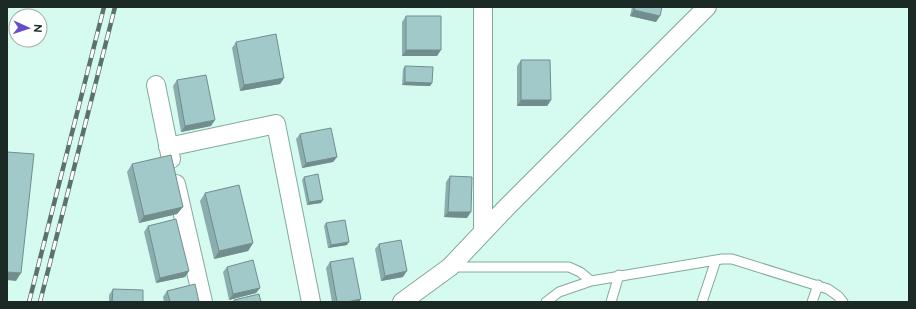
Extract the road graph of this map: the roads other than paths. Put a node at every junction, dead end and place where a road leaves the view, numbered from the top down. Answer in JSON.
{"nodes":[{"id":1,"x":483,"y":7,"type":"edge"},
{"id":2,"x":707,"y":7,"type":"edge"},
{"id":3,"x":156,"y":85,"type":"dead end"},
{"id":4,"x":168,"y":147,"type":"junction"},
{"id":5,"x":483,"y":231,"type":"junction"},
{"id":6,"x":716,"y":260,"type":"junction"},
{"id":7,"x":450,"y":267,"type":"junction"},
{"id":8,"x":619,"y":275,"type":"junction"},
{"id":9,"x":591,"y":281,"type":"junction"},
{"id":10,"x":818,"y":285,"type":"junction"},
{"id":11,"x":203,"y":302,"type":"edge"},
{"id":12,"x":311,"y":302,"type":"edge"},
{"id":13,"x":402,"y":302,"type":"edge"},
{"id":14,"x":546,"y":302,"type":"edge"},
{"id":15,"x":611,"y":302,"type":"edge"},
{"id":16,"x":702,"y":302,"type":"edge"},
{"id":17,"x":812,"y":302,"type":"edge"},
{"id":18,"x":843,"y":302,"type":"edge"}],
"edges":[{"from":1,"to":5,"type":"street"},
{"from":2,"to":5,"type":"street"},
{"from":3,"to":4,"type":"street"},
{"from":4,"to":11,"type":"street"},
{"from":4,"to":12,"type":"street"},
{"from":5,"to":7,"type":"street"},
{"from":6,"to":8,"type":"lane"},
{"from":6,"to":10,"type":"lane"},
{"from":6,"to":16,"type":"lane"},
{"from":7,"to":9,"type":"lane"},
{"from":7,"to":13,"type":"street"},
{"from":8,"to":9,"type":"lane"},
{"from":8,"to":15,"type":"lane"},
{"from":9,"to":14,"type":"lane"},
{"from":10,"to":17,"type":"lane"},
{"from":10,"to":18,"type":"lane"}]}
